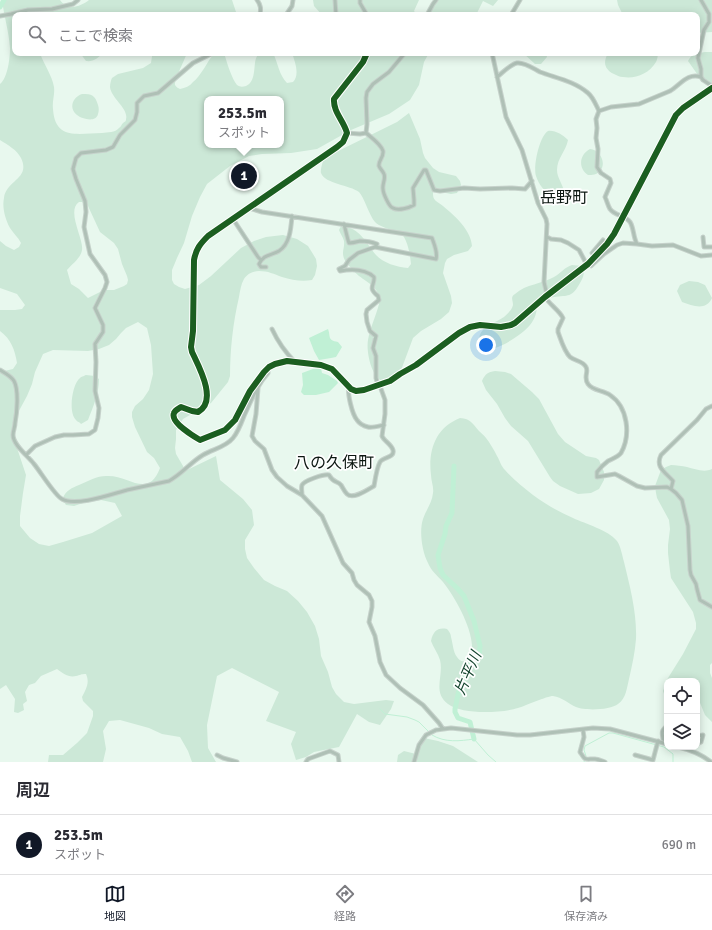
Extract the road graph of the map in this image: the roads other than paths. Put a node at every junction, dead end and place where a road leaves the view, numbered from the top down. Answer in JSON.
{"nodes":[{"id":1,"x":78,"y":0,"type":"edge"},
{"id":2,"x":257,"y":0,"type":"edge"},
{"id":3,"x":293,"y":0,"type":"edge"},
{"id":4,"x":335,"y":0,"type":"edge"},
{"id":5,"x":360,"y":0,"type":"edge"},
{"id":6,"x":436,"y":0,"type":"edge"},
{"id":7,"x":520,"y":0,"type":"edge"},
{"id":8,"x":701,"y":0,"type":"edge"},
{"id":9,"x":20,"y":12,"type":"edge"},
{"id":10,"x":260,"y":12,"type":"edge"},
{"id":11,"x":288,"y":12,"type":"edge"},
{"id":12,"x":336,"y":12,"type":"edge"},
{"id":13,"x":365,"y":12,"type":"edge"},
{"id":14,"x":429,"y":12,"type":"edge"},
{"id":15,"x":513,"y":12,"type":"edge"},
{"id":16,"x":12,"y":14,"type":"edge"},
{"id":17,"x":2,"y":15,"type":"edge"},
{"id":18,"x":700,"y":49,"type":"edge"},
{"id":19,"x":207,"y":56,"type":"edge"},
{"id":20,"x":366,"y":56,"type":"edge"},
{"id":21,"x":403,"y":56,"type":"edge"},
{"id":22,"x":493,"y":56,"type":"edge"},
{"id":23,"x":698,"y":56,"type":"edge"},
{"id":24,"x":497,"y":77,"type":"junction"},
{"id":25,"x":701,"y":77,"type":"junction"},
{"id":26,"x":712,"y":87,"type":"edge"},
{"id":27,"x":599,"y":111,"type":"junction"},
{"id":28,"x":347,"y":133,"type":"junction"},
{"id":29,"x":366,"y":133,"type":"junction"},
{"id":30,"x":532,"y":181,"type":"junction"},
{"id":31,"x":249,"y":208,"type":"junction"},
{"id":32,"x":292,"y":216,"type":"junction"},
{"id":33,"x":623,"y":217,"type":"junction"},
{"id":34,"x":232,"y":220,"type":"junction"},
{"id":35,"x":344,"y":224,"type":"junction"},
{"id":36,"x":546,"y":237,"type":"junction"},
{"id":37,"x":703,"y":238,"type":"dead end"},
{"id":38,"x":603,"y":240,"type":"dead end"},
{"id":39,"x":637,"y":244,"type":"junction"},
{"id":40,"x":376,"y":246,"type":"junction"},
{"id":41,"x":712,"y":247,"type":"edge"},
{"id":42,"x":712,"y":255,"type":"edge"},
{"id":43,"x":595,"y":257,"type":"junction"},
{"id":44,"x":261,"y":260,"type":"junction"},
{"id":45,"x":588,"y":264,"type":"junction"},
{"id":46,"x":266,"y":267,"type":"dead end"},
{"id":47,"x":546,"y":296,"type":"junction"},
{"id":48,"x":272,"y":329,"type":"dead end"},
{"id":49,"x":295,"y":362,"type":"junction"},
{"id":50,"x":268,"y":369,"type":"junction"},
{"id":51,"x":0,"y":370,"type":"edge"},
{"id":52,"x":378,"y":385,"type":"junction"},
{"id":53,"x":349,"y":386,"type":"junction"},
{"id":54,"x":258,"y":387,"type":"junction"},
{"id":55,"x":712,"y":406,"type":"edge"},
{"id":56,"x":384,"y":425,"type":"junction"},
{"id":57,"x":26,"y":455,"type":"junction"},
{"id":58,"x":672,"y":489,"type":"junction"},
{"id":59,"x":302,"y":495,"type":"junction"},
{"id":60,"x":712,"y":607,"type":"edge"},
{"id":61,"x":664,"y":728,"type":"edge"},
{"id":62,"x":443,"y":729,"type":"junction"},
{"id":63,"x":583,"y":730,"type":"junction"},
{"id":64,"x":700,"y":736,"type":"edge"},
{"id":65,"x":664,"y":740,"type":"edge"},
{"id":66,"x":664,"y":743,"type":"edge"},
{"id":67,"x":700,"y":743,"type":"edge"},
{"id":68,"x":657,"y":744,"type":"junction"},
{"id":69,"x":688,"y":750,"type":"edge"},
{"id":70,"x":217,"y":755,"type":"dead end"},
{"id":71,"x":635,"y":755,"type":"dead end"},
{"id":72,"x":653,"y":760,"type":"junction"},
{"id":73,"x":597,"y":761,"type":"edge"},
{"id":74,"x":236,"y":762,"type":"edge"},
{"id":75,"x":306,"y":762,"type":"edge"},
{"id":76,"x":339,"y":762,"type":"edge"},
{"id":77,"x":414,"y":762,"type":"edge"},
{"id":78,"x":605,"y":762,"type":"edge"},
{"id":79,"x":658,"y":762,"type":"edge"},
{"id":80,"x":711,"y":762,"type":"edge"}],
"edges":[{"from":1,"to":9,"type":"street"},
{"from":2,"to":10,"type":"street"},
{"from":3,"to":11,"type":"street"},
{"from":4,"to":12,"type":"street"},
{"from":5,"to":13,"type":"street"},
{"from":6,"to":14,"type":"street"},
{"from":7,"to":15,"type":"street"},
{"from":8,"to":18,"type":"street"},
{"from":16,"to":17,"type":"street"},
{"from":19,"to":57,"type":"street"},
{"from":20,"to":28,"type":"street"},
{"from":21,"to":29,"type":"street"},
{"from":22,"to":24,"type":"street"},
{"from":23,"to":25,"type":"street"},
{"from":24,"to":27,"type":"street"},
{"from":24,"to":30,"type":"street"},
{"from":25,"to":26,"type":"street"},
{"from":25,"to":27,"type":"street"},
{"from":26,"to":33,"type":"street"},
{"from":27,"to":33,"type":"street"},
{"from":28,"to":29,"type":"street"},
{"from":28,"to":31,"type":"street"},
{"from":29,"to":30,"type":"street"},
{"from":30,"to":36,"type":"street"},
{"from":31,"to":32,"type":"street"},
{"from":31,"to":34,"type":"street"},
{"from":32,"to":35,"type":"street"},
{"from":32,"to":44,"type":"street"},
{"from":33,"to":39,"type":"street"},
{"from":33,"to":43,"type":"street"},
{"from":34,"to":44,"type":"street"},
{"from":34,"to":50,"type":"street"},
{"from":35,"to":40,"type":"street"},
{"from":35,"to":40,"type":"street"},
{"from":36,"to":45,"type":"street"},
{"from":36,"to":47,"type":"street"},
{"from":37,"to":41,"type":"street"},
{"from":38,"to":43,"type":"street"},
{"from":39,"to":42,"type":"street"},
{"from":39,"to":45,"type":"street"},
{"from":40,"to":52,"type":"street"},
{"from":43,"to":45,"type":"street"},
{"from":44,"to":46,"type":"street"},
{"from":45,"to":47,"type":"street"},
{"from":47,"to":52,"type":"street"},
{"from":47,"to":58,"type":"street"},
{"from":48,"to":49,"type":"street"},
{"from":49,"to":50,"type":"street"},
{"from":49,"to":53,"type":"street"},
{"from":50,"to":54,"type":"street"},
{"from":51,"to":57,"type":"street"},
{"from":52,"to":53,"type":"street"},
{"from":52,"to":56,"type":"street"},
{"from":53,"to":56,"type":"street"},
{"from":54,"to":57,"type":"street"},
{"from":54,"to":59,"type":"street"},
{"from":55,"to":58,"type":"street"},
{"from":56,"to":59,"type":"street"},
{"from":58,"to":60,"type":"street"},
{"from":59,"to":62,"type":"street"},
{"from":61,"to":65,"type":"street"},
{"from":62,"to":63,"type":"street"},
{"from":62,"to":77,"type":"street"},
{"from":63,"to":68,"type":"street"},
{"from":63,"to":73,"type":"street"},
{"from":64,"to":67,"type":"street"},
{"from":66,"to":68,"type":"street"},
{"from":68,"to":72,"type":"street"},
{"from":69,"to":80,"type":"street"},
{"from":70,"to":74,"type":"street"},
{"from":71,"to":72,"type":"street"},
{"from":72,"to":79,"type":"street"},
{"from":73,"to":78,"type":"street"},
{"from":75,"to":76,"type":"street"}]}
